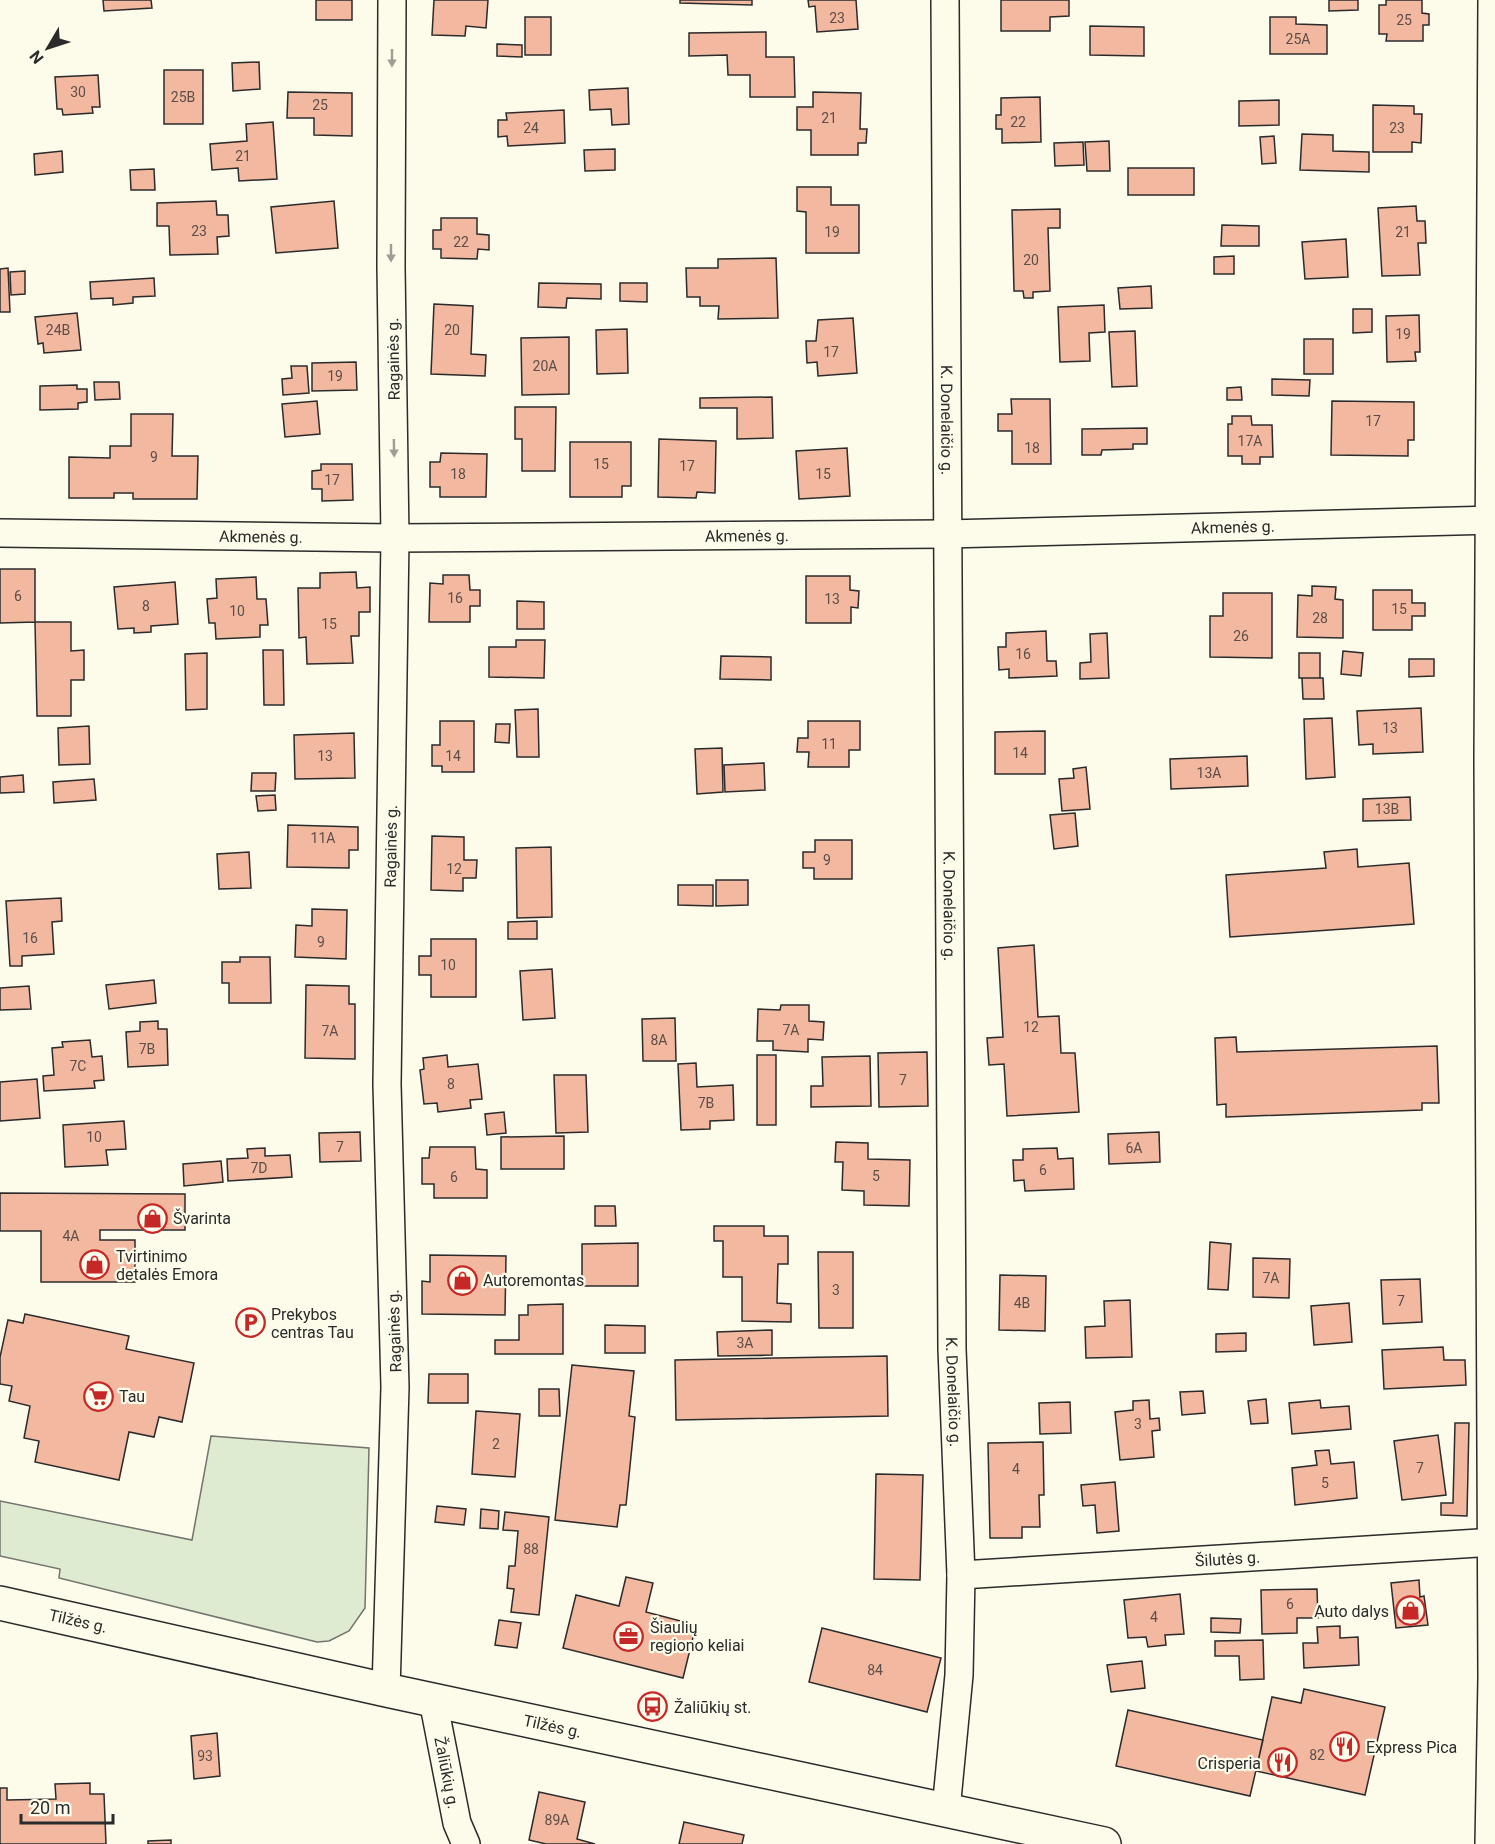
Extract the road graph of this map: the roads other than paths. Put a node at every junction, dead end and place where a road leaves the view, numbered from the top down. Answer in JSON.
{"nodes":[{"id":1,"x":392,"y":0,"type":"edge"},
{"id":2,"x":945,"y":0,"type":"edge"},
{"id":3,"x":1492,"y":0,"type":"edge"},
{"id":4,"x":1493,"y":520,"type":"edge"},
{"id":5,"x":0,"y":533,"type":"edge"},
{"id":6,"x":946,"y":534,"type":"junction"},
{"id":7,"x":395,"y":538,"type":"junction"},
{"id":8,"x":1492,"y":1542,"type":"edge"},
{"id":9,"x":961,"y":1575,"type":"junction"},
{"id":10,"x":0,"y":1603,"type":"edge"},
{"id":11,"x":386,"y":1690,"type":"junction"},
{"id":12,"x":433,"y":1700,"type":"junction"},
{"id":13,"x":946,"y":1810,"type":"junction"},
{"id":14,"x":466,"y":1844,"type":"edge"},
{"id":15,"x":1104,"y":1844,"type":"edge"},
{"id":16,"x":1489,"y":1844,"type":"edge"}],
"edges":[{"from":1,"to":7,"type":"street","name":"Ragainės g.","one_way":true},
{"from":2,"to":6,"type":"street","name":"K. Donelaičio g."},
{"from":3,"to":4,"type":"street"},
{"from":4,"to":6,"type":"street","name":"Akmenės g."},
{"from":4,"to":8,"type":"street"},
{"from":5,"to":7,"type":"street","name":"Akmenės g."},
{"from":6,"to":7,"type":"street","name":"Akmenės g."},
{"from":6,"to":9,"type":"street","name":"K. Donelaičio g."},
{"from":7,"to":11,"type":"street","name":"Ragainės g."},
{"from":8,"to":9,"type":"street","name":"Šilutės g."},
{"from":8,"to":16,"type":"street"},
{"from":9,"to":13,"type":"street","name":"K. Donelaičio g."},
{"from":10,"to":11,"type":"highway","name":"Tilžės g."},
{"from":11,"to":12,"type":"highway","name":"Tilžės g."},
{"from":12,"to":13,"type":"highway","name":"Tilžės g."},
{"from":12,"to":14,"type":"street","name":"Žaliūkių g."},
{"from":13,"to":15,"type":"highway","name":"Tilžės g."}]}
